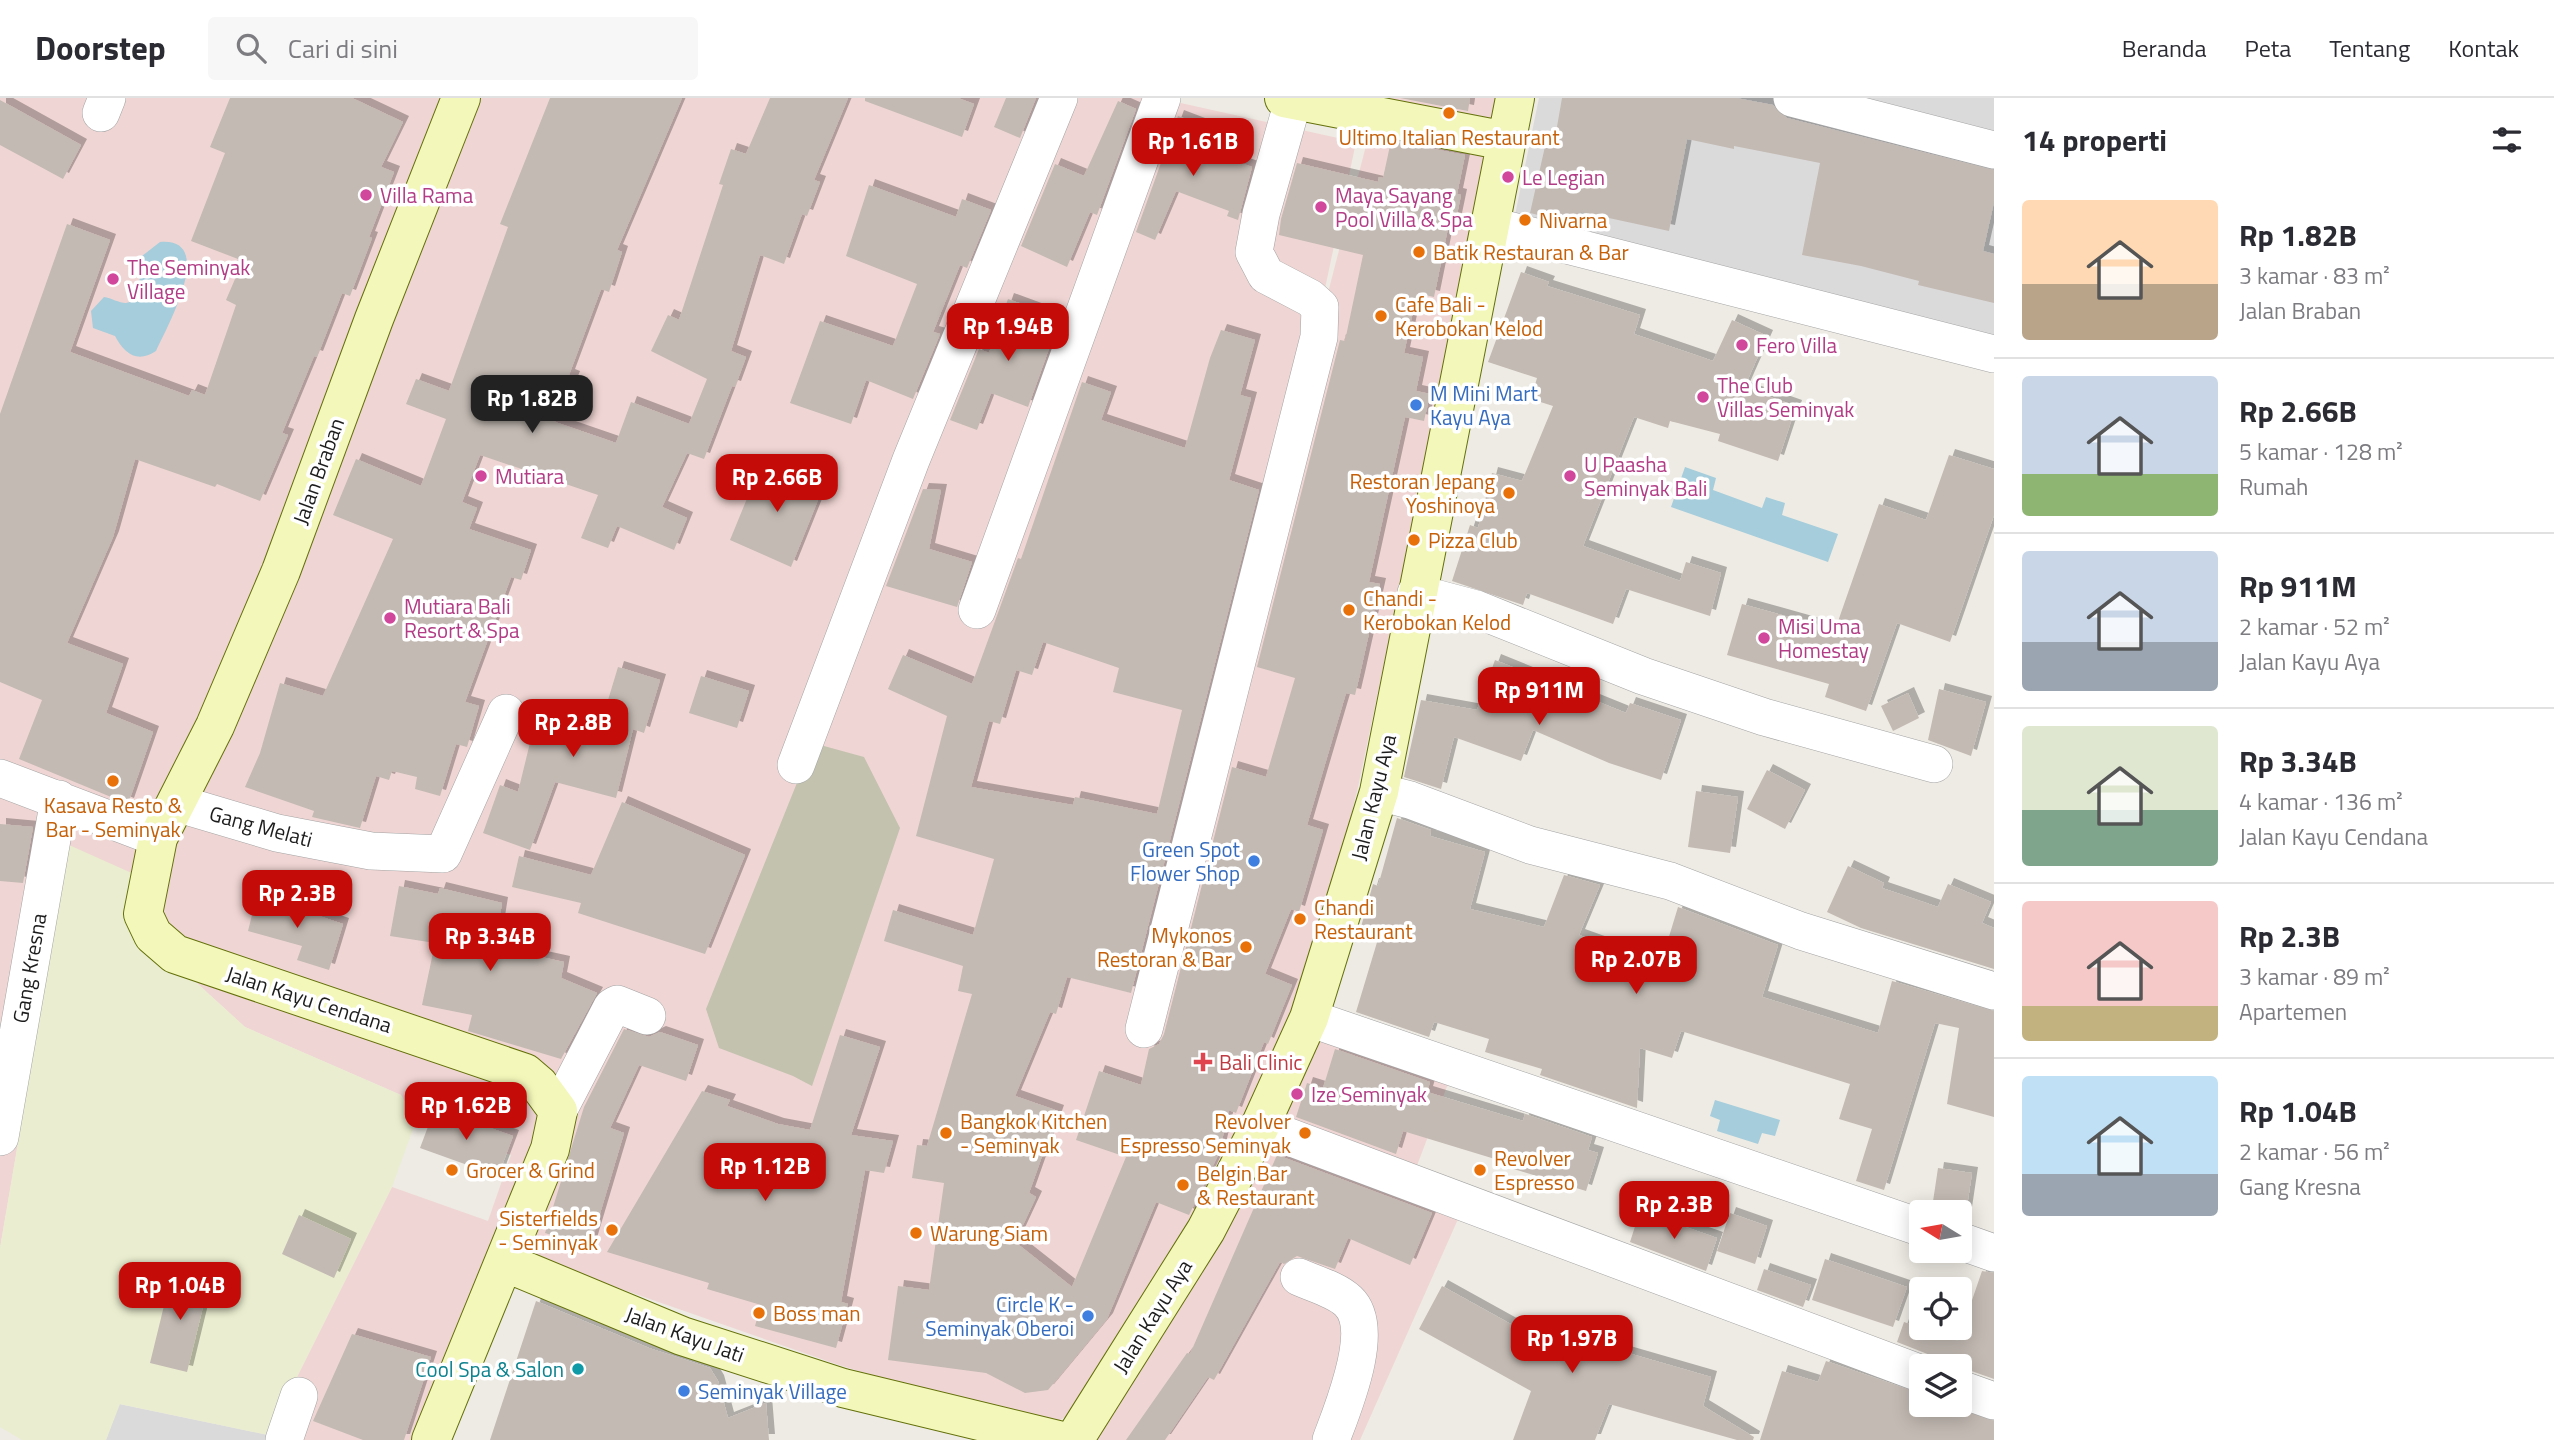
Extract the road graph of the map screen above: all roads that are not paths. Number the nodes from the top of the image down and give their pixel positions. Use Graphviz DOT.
graph roads {
  1 [pos="461,98"];
  2 [pos="1059,98"];
  3 [pos="1162,98"];
  4 [pos="1515,98"];
  5 [pos="1792,98"];
  6 [pos="1288,99"];
  7 [pos="1506,141"];
  8 [pos="1994,150"];
  9 [pos="1492,226"];
  10 [pos="1994,354"];
  11 [pos="1416,593"];
  12 [pos="977,610"];
  13 [pos="506,713"];
  14 [pos="1934,764"];
  15 [pos="796,765"];
  16 [pos="0,778"];
  17 [pos="1379,792"];
  18 [pos="59,799"];
  19 [pos="176,803"];
  20 [pos="158,838"];
  21 [pos="1994,991"];
  22 [pos="647,1016"];
  23 [pos="1309,1018"];
  24 [pos="1144,1029"];
  25 [pos="558,1111"];
  26 [pos="1260,1126"];
  27 [pos="0,1137"];
  28 [pos="1909,1224"];
  29 [pos="1972,1245"];
  30 [pos="1994,1253"];
  31 [pos="503,1262"];
  32 [pos="1299,1277"];
  33 [pos="1909,1369"];
  34 [pos="1972,1394"];
  35 [pos="299,1396"];
  36 [pos="1994,1402"];
  37 [pos="284,1440"];
  38 [pos="431,1440"];
  39 [pos="1058,1440"];
  40 [pos="1074,1440"];
  41 [pos="1331,1440"];
  1 -- 19 [label="street, Jalan Braban"];
  2 -- 15 [label="street"];
  3 -- 12 [label="street"];
  4 -- 7 [label="street, Jalan Kayu Aya"];
  5 -- 8 [label="street"];
  6 -- 7 [label="street"];
  6 -- 24 [label="street"];
  7 -- 9 [label="street, Jalan Kayu Aya"];
  9 -- 10 [label="street"];
  9 -- 11 [label="street, Jalan Kayu Aya"];
  11 -- 14 [label="street"];
  11 -- 17 [label="street, Jalan Kayu Aya"];
  13 -- 19 [label="street, Gang Melati"];
  16 -- 18 [label="street"];
  17 -- 21 [label="street"];
  17 -- 23 [label="street, Jalan Kayu Aya"];
  18 -- 20 [label="street"];
  18 -- 27 [label="street, Gang Kresna"];
  19 -- 20 [label="street, Jalan Braban"];
  20 -- 25 [label="street, Jalan Kayu Cendana"];
  22 -- 25 [label="street"];
  23 -- 26 [label="street, Jalan Kayu Aya"];
  23 -- 28 [label="street"];
  25 -- 31 [label="street"];
  26 -- 33 [label="street"];
  26 -- 40 [label="street, Jalan Kayu Aya"];
  29 -- 30 [label="street"];
  31 -- 38 [label="street"];
  31 -- 39 [label="street, Jalan Kayu Jati"];
  32 -- 41 [label="street"];
  34 -- 36 [label="street"];
  35 -- 37 [label="street"];
}
